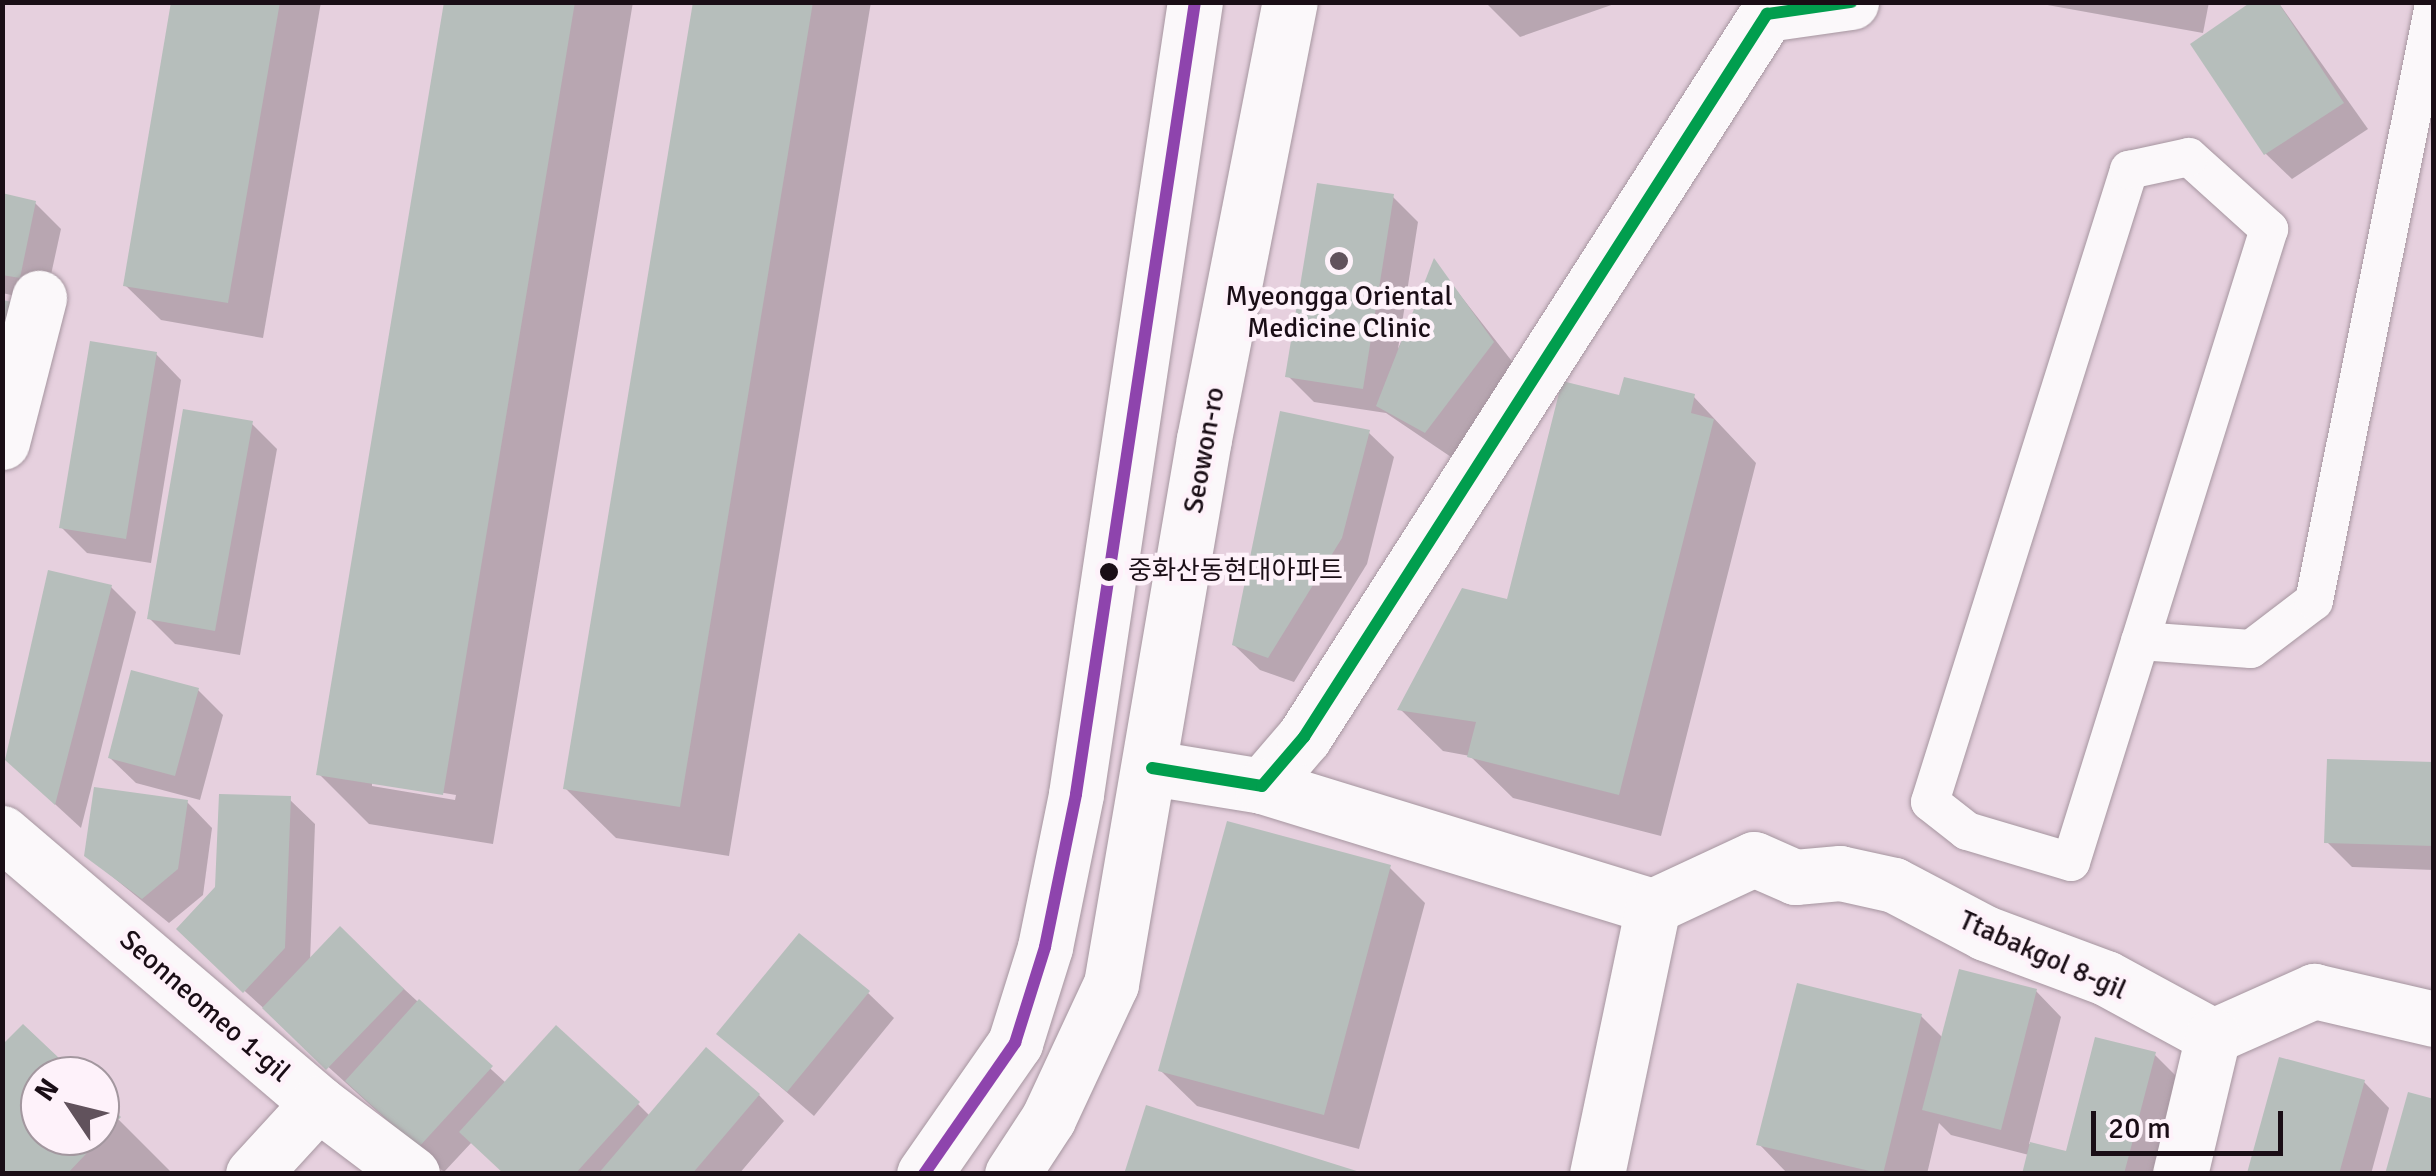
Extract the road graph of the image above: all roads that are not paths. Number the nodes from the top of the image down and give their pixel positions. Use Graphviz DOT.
graph roads {
  1 [pos="1195,2"];
  2 [pos="1290,2"];
  3 [pos="1851,2"];
  4 [pos="2434,6"];
  5 [pos="40,298"];
  6 [pos="2,442"];
  7 [pos="2140,642"];
  8 [pos="1152,768"];
  9 [pos="1262,786"];
  10 [pos="2,833"];
  11 [pos="1652,906"];
  12 [pos="2434,1019"];
  13 [pos="2214,1036"];
  14 [pos="318,1103"];
  15 [pos="253,1174"];
  16 [pos="412,1174"];
  17 [pos="924,1174"];
  18 [pos="1012,1174"];
  19 [pos="1597,1174"];
  20 [pos="2180,1174"];
  1 -- 17 [label="street"];
  2 -- 8 [label="street, Seowon-ro"];
  3 -- 9 [label="street"];
  4 -- 7 [label="lane"];
  5 -- 6 [label="street"];
  7 -- 7 [label="lane"];
  8 -- 9 [label="street"];
  8 -- 18 [label="street, Seowon-ro"];
  9 -- 11 [label="street"];
  10 -- 14 [label="street, Seonneomeo 1-gil"];
  11 -- 13 [label="street, Ttabakgol 8-gil"];
  11 -- 19 [label="street"];
  12 -- 13 [label="street"];
  13 -- 20 [label="street"];
  14 -- 15 [label="street"];
  14 -- 16 [label="street, Seonneomeo 1-gil"];
}
